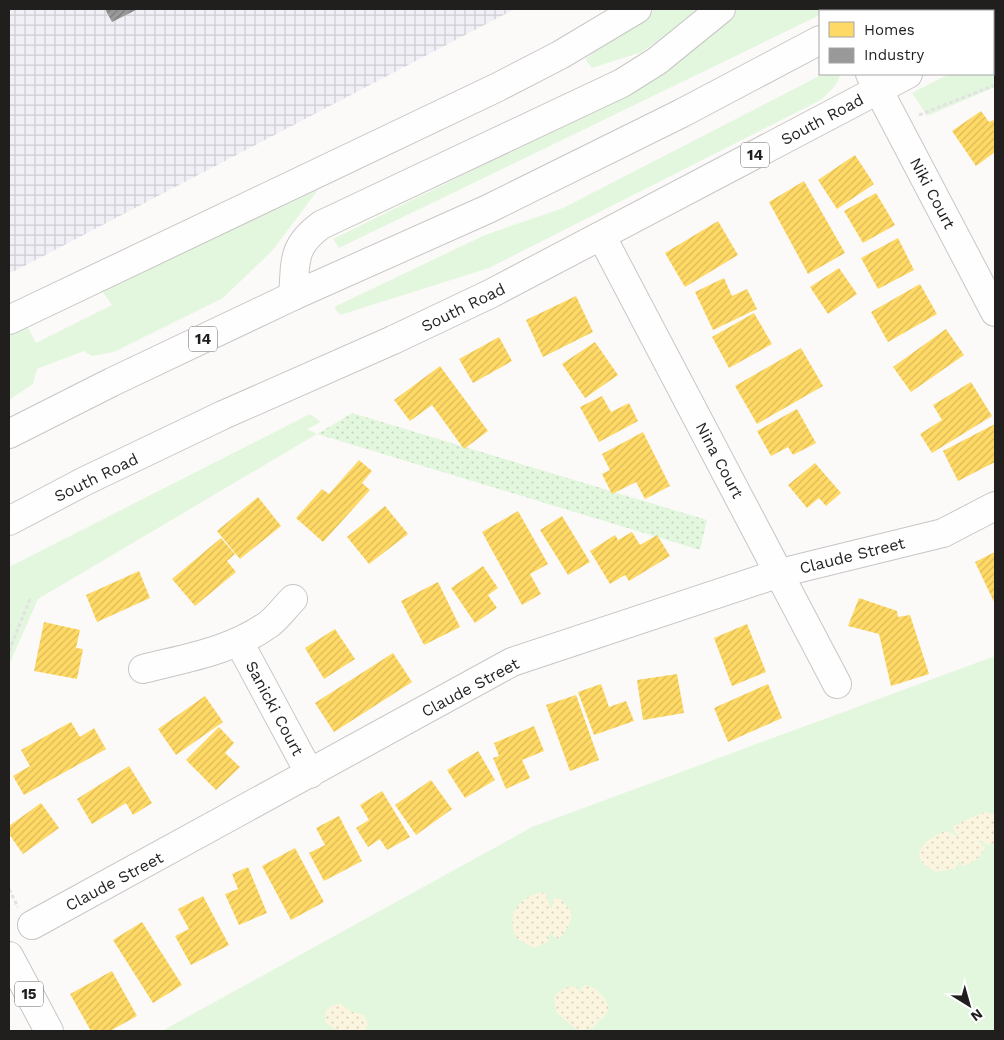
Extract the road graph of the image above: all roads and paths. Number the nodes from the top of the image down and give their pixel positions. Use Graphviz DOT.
graph roads {
  1 [pos="637,9"];
  2 [pos="721,9"];
  3 [pos="819,41"];
  4 [pos="904,75"];
  5 [pos="874,82"];
  6 [pos="995,85"];
  7 [pos="918,116"];
  8 [pos="602,237"];
  9 [pos="293,296"];
  10 [pos="995,312"];
  11 [pos="9,320"];
  12 [pos="9,434"];
  13 [pos="995,506"];
  14 [pos="9,521"];
  15 [pos="780,573"];
  16 [pos="30,598"];
  17 [pos="293,599"];
  18 [pos="239,642"];
  19 [pos="9,652"];
  20 [pos="143,669"];
  21 [pos="837,684"];
  22 [pos="310,774"];
  23 [pos="32,925"];
  24 [pos="9,956"];
  25 [pos="49,1031"];
  1 -- 11 [label="main road"];
  2 -- 9 [label="main road"];
  3 -- 9 [label="main road, 14"];
  4 -- 5 [label="main road, South Road / 14"];
  5 -- 8 [label="main road, South Road / 14"];
  5 -- 10 [label="main road, Niki Court"];
  6 -- 7 [label="path"];
  8 -- 14 [label="main road, South Road / 14"];
  8 -- 15 [label="main road, Nina Court"];
  9 -- 12 [label="main road, 14"];
  13 -- 15 [label="main road, Claude Street"];
  15 -- 21 [label="main road, Nina Court"];
  15 -- 22 [label="main road, Claude Street"];
  16 -- 19 [label="path"];
  17 -- 18 [label="main road, Sanicki Court"];
  18 -- 20 [label="main road, Sanicki Court"];
  18 -- 22 [label="main road, Sanicki Court"];
  22 -- 23 [label="main road, Claude Street"];
  24 -- 25 [label="main road, 15"];
}
